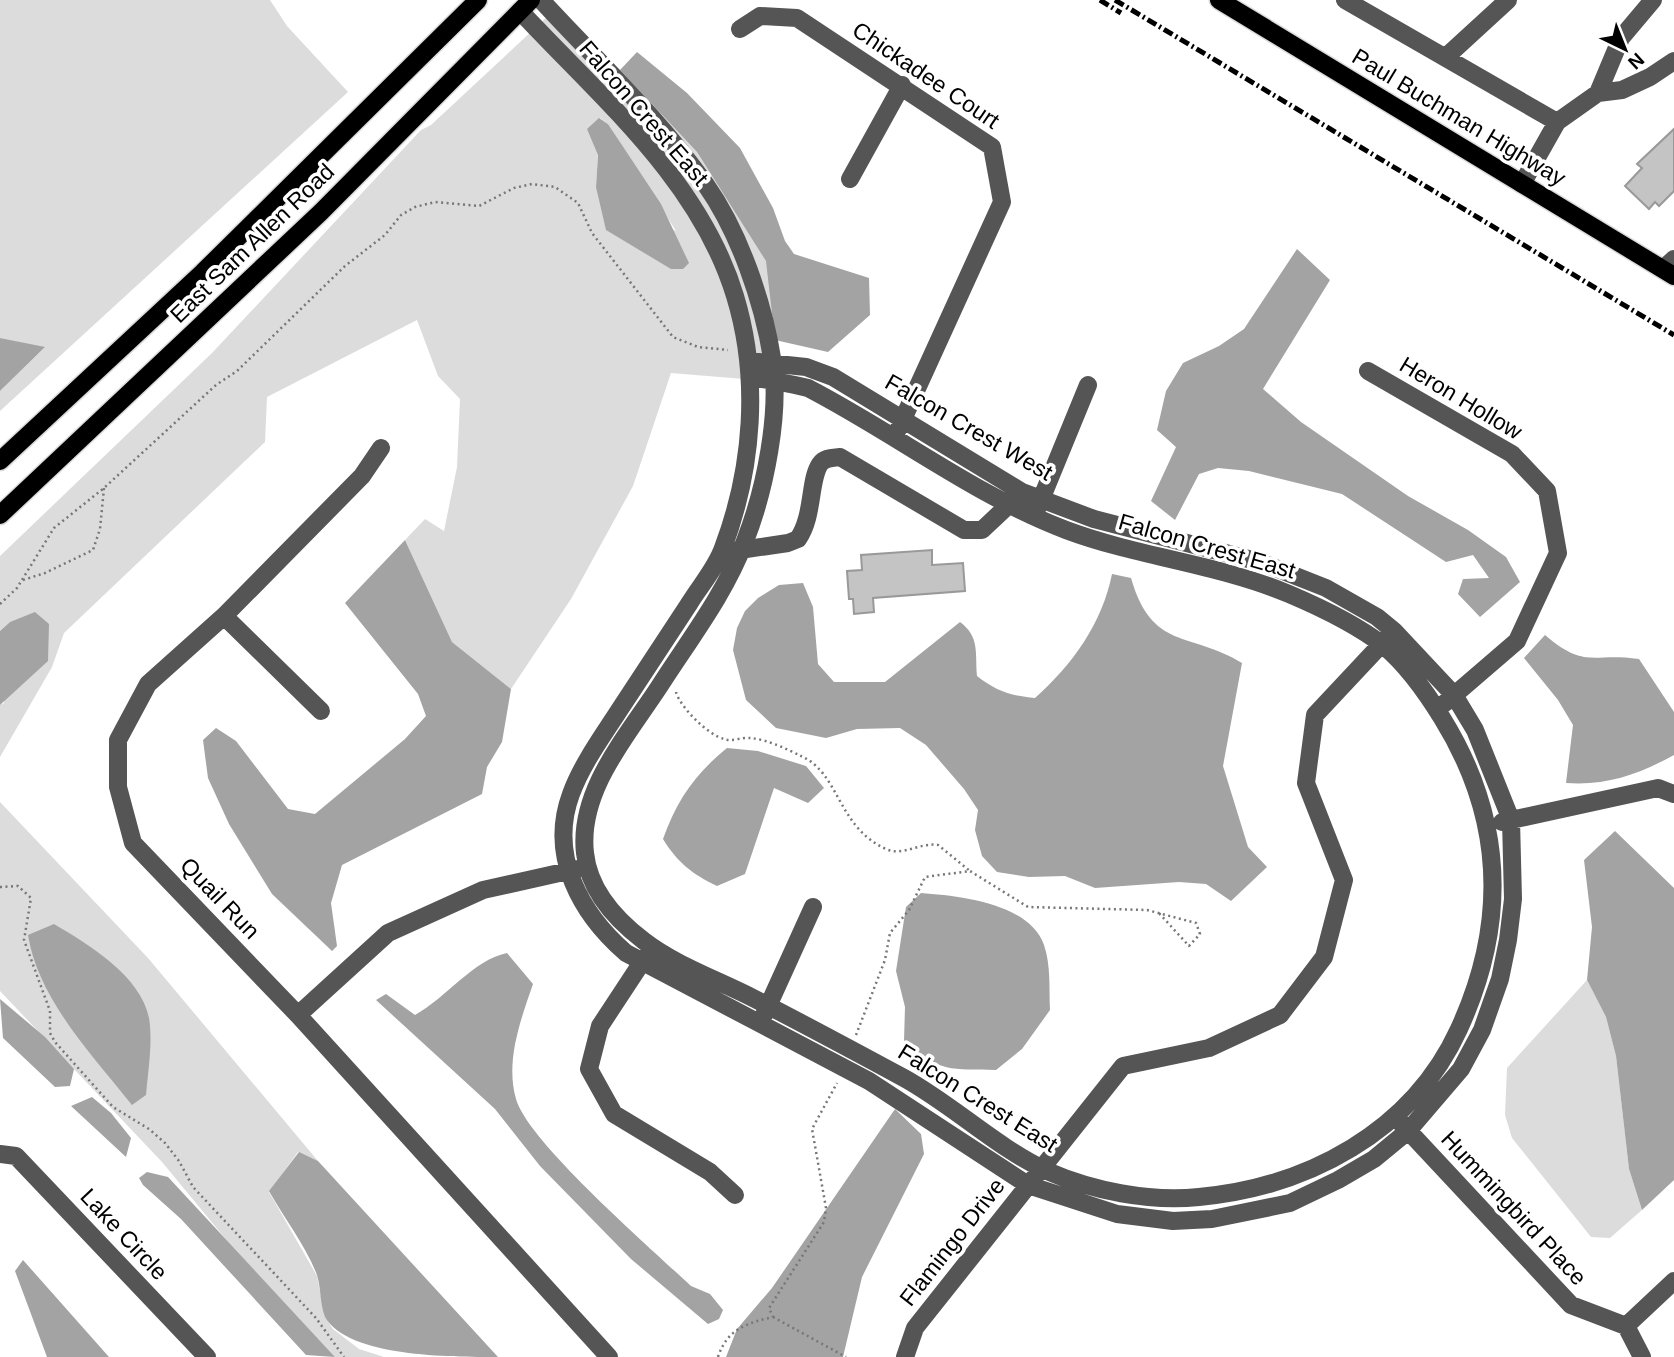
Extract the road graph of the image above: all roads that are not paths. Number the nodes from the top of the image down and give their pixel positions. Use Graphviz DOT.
graph roads {
  1 [pos="478,0"];
  2 [pos="541,0"];
  3 [pos="1219,0"];
  4 [pos="1345,0"];
  5 [pos="1508,0"];
  6 [pos="1653,0"];
  7 [pos="526,5"];
  8 [pos="740,29"];
  9 [pos="1447,56"];
  10 [pos="1674,61"];
  11 [pos="902,85"];
  12 [pos="1598,93"];
  13 [pos="1557,122"];
  14 [pos="687,161"];
  15 [pos="669,173"];
  16 [pos="849,180"];
  17 [pos="1522,184"];
  18 [pos="1670,268"];
  19 [pos="773,361"];
  20 [pos="749,365"];
  21 [pos="1368,371"];
  22 [pos="773,381"];
  23 [pos="1088,385"];
  24 [pos="904,419"];
  25 [pos="894,437"];
  26 [pos="381,448"];
  27 [pos="0,461"];
  28 [pos="1022,492"];
  29 [pos="1043,499"];
  30 [pos="1007,506"];
  31 [pos="0,515"];
  32 [pos="1034,516"];
  33 [pos="742,550"];
  34 [pos="723,551"];
  35 [pos="1237,556"];
  36 [pos="1233,576"];
  37 [pos="224,616"];
  38 [pos="1394,631"];
  39 [pos="1381,644"];
  40 [pos="1454,695"];
  41 [pos="621,708"];
  42 [pos="1437,710"];
  43 [pos="321,711"];
  44 [pos="638,718"];
  45 [pos="1674,794"];
  46 [pos="1511,820"];
  47 [pos="1488,824"];
  48 [pos="587,868"];
  49 [pos="566,871"];
  50 [pos="813,907"];
  51 [pos="647,955"];
  52 [pos="1479,972"];
  53 [pos="1500,979"];
  54 [pos="768,1006"];
  55 [pos="298,1015"];
  56 [pos="759,1024"];
  57 [pos="846,1058"];
  58 [pos="927,1092"];
  59 [pos="916,1111"];
  60 [pos="1394,1115"];
  61 [pos="1408,1131"];
  62 [pos="0,1154"];
  63 [pos="1041,1168"];
  64 [pos="1028,1185"];
  65 [pos="1241,1192"];
  66 [pos="735,1195"];
  67 [pos="1247,1212"];
  68 [pos="1674,1281"];
  69 [pos="1626,1326"];
  70 [pos="207,1357"];
  71 [pos="609,1357"];
  72 [pos="905,1357"];
  73 [pos="1642,1357"];
  1 -- 27 [label="main road"];
  2 -- 14 [label="street, Falcon Crest East"];
  3 -- 17 [label="main road, Paul Buchman Highway"];
  4 -- 9 [label="street"];
  5 -- 9 [label="street"];
  6 -- 12 [label="street"];
  7 -- 15 [label="street, Falcon Crest East"];
  7 -- 31 [label="main road, East Sam Allen Road"];
  8 -- 11 [label="street, Chickadee Court"];
  9 -- 13 [label="street"];
  10 -- 12 [label="street"];
  11 -- 16 [label="street"];
  11 -- 24 [label="street, Chickadee Court"];
  12 -- 13 [label="street"];
  13 -- 17 [label="street"];
  14 -- 15 [label="street"];
  14 -- 19 [label="street, Falcon Crest East"];
  15 -- 20 [label="street, Falcon Crest East"];
  17 -- 18 [label="main road, Paul Buchman Highway"];
  19 -- 20 [label="street, Falcon Crest West"];
  19 -- 22 [label="street, Falcon Crest East"];
  19 -- 24 [label="street, Falcon Crest West"];
  20 -- 22 [label="street, Falcon Crest East"];
  20 -- 34 [label="street, Falcon Crest East"];
  21 -- 40 [label="street, Heron Hollow"];
  22 -- 25 [label="street, Falcon Crest East"];
  22 -- 33 [label="street, Falcon Crest East"];
  23 -- 29 [label="street"];
  24 -- 25 [label="street, Chickadee Court"];
  24 -- 28 [label="street, Falcon Crest West"];
  25 -- 30 [label="street, Falcon Crest East"];
  26 -- 37 [label="street, Quail Run"];
  28 -- 29 [label="street, Falcon Crest West"];
  28 -- 30 [label="street"];
  29 -- 32 [label="street"];
  29 -- 35 [label="street, Falcon Crest West"];
  30 -- 32 [label="street, Falcon Crest East"];
  30 -- 33 [label="street"];
  32 -- 36 [label="street, Falcon Crest East"];
  33 -- 34 [label="street"];
  33 -- 44 [label="street, Falcon Crest East"];
  34 -- 41 [label="street, Falcon Crest East"];
  35 -- 36 [label="street"];
  35 -- 38 [label="street, Falcon Crest West"];
  36 -- 39 [label="street, Falcon Crest East"];
  37 -- 43 [label="street"];
  37 -- 55 [label="street, Quail Run"];
  38 -- 39 [label="street, Flamingo Drive"];
  38 -- 40 [label="street, Falcon Crest West"];
  39 -- 42 [label="street, Falcon Crest East"];
  39 -- 63 [label="street, Flamingo Drive"];
  40 -- 42 [label="street, Heron Hollow"];
  40 -- 46 [label="street, Falcon Crest West"];
  41 -- 44 [label="street"];
  41 -- 49 [label="street, Falcon Crest East"];
  42 -- 47 [label="street, Falcon Crest East"];
  44 -- 48 [label="street, Falcon Crest East"];
  45 -- 46 [label="street"];
  46 -- 47 [label="street"];
  46 -- 53 [label="street, Falcon Crest East"];
  47 -- 52 [label="street, Falcon Crest East"];
  48 -- 49 [label="street"];
  48 -- 51 [label="street, Falcon Crest East"];
  49 -- 51 [label="street, Falcon Crest East"];
  49 -- 55 [label="street"];
  50 -- 54 [label="street"];
  51 -- 54 [label="street, Falcon Crest East"];
  51 -- 56 [label="street, Falcon Crest East"];
  51 -- 66 [label="street"];
  52 -- 53 [label="street"];
  52 -- 60 [label="street, Falcon Crest East"];
  53 -- 61 [label="street, Falcon Crest East"];
  54 -- 56 [label="street"];
  54 -- 57 [label="street, Falcon Crest East"];
  55 -- 71 [label="street, Quail Run"];
  56 -- 57 [label="street, Falcon Crest East"];
  57 -- 58 [label="street, Falcon Crest East"];
  57 -- 59 [label="street, Falcon Crest East"];
  58 -- 59 [label="street"];
  58 -- 63 [label="street, Falcon Crest East"];
  59 -- 64 [label="street, Falcon Crest East"];
  60 -- 61 [label="street, Hummingbird Place"];
  60 -- 65 [label="street, Falcon Crest East"];
  61 -- 67 [label="street, Falcon Crest East"];
  61 -- 69 [label="street, Hummingbird Place"];
  62 -- 70 [label="street, Lake Circle"];
  63 -- 64 [label="street, Flamingo Drive"];
  63 -- 65 [label="street, Falcon Crest East"];
  64 -- 67 [label="street, Falcon Crest East"];
  64 -- 72 [label="street, Flamingo Drive"];
  65 -- 67 [label="street"];
  68 -- 69 [label="street"];
  69 -- 73 [label="street"];
}
